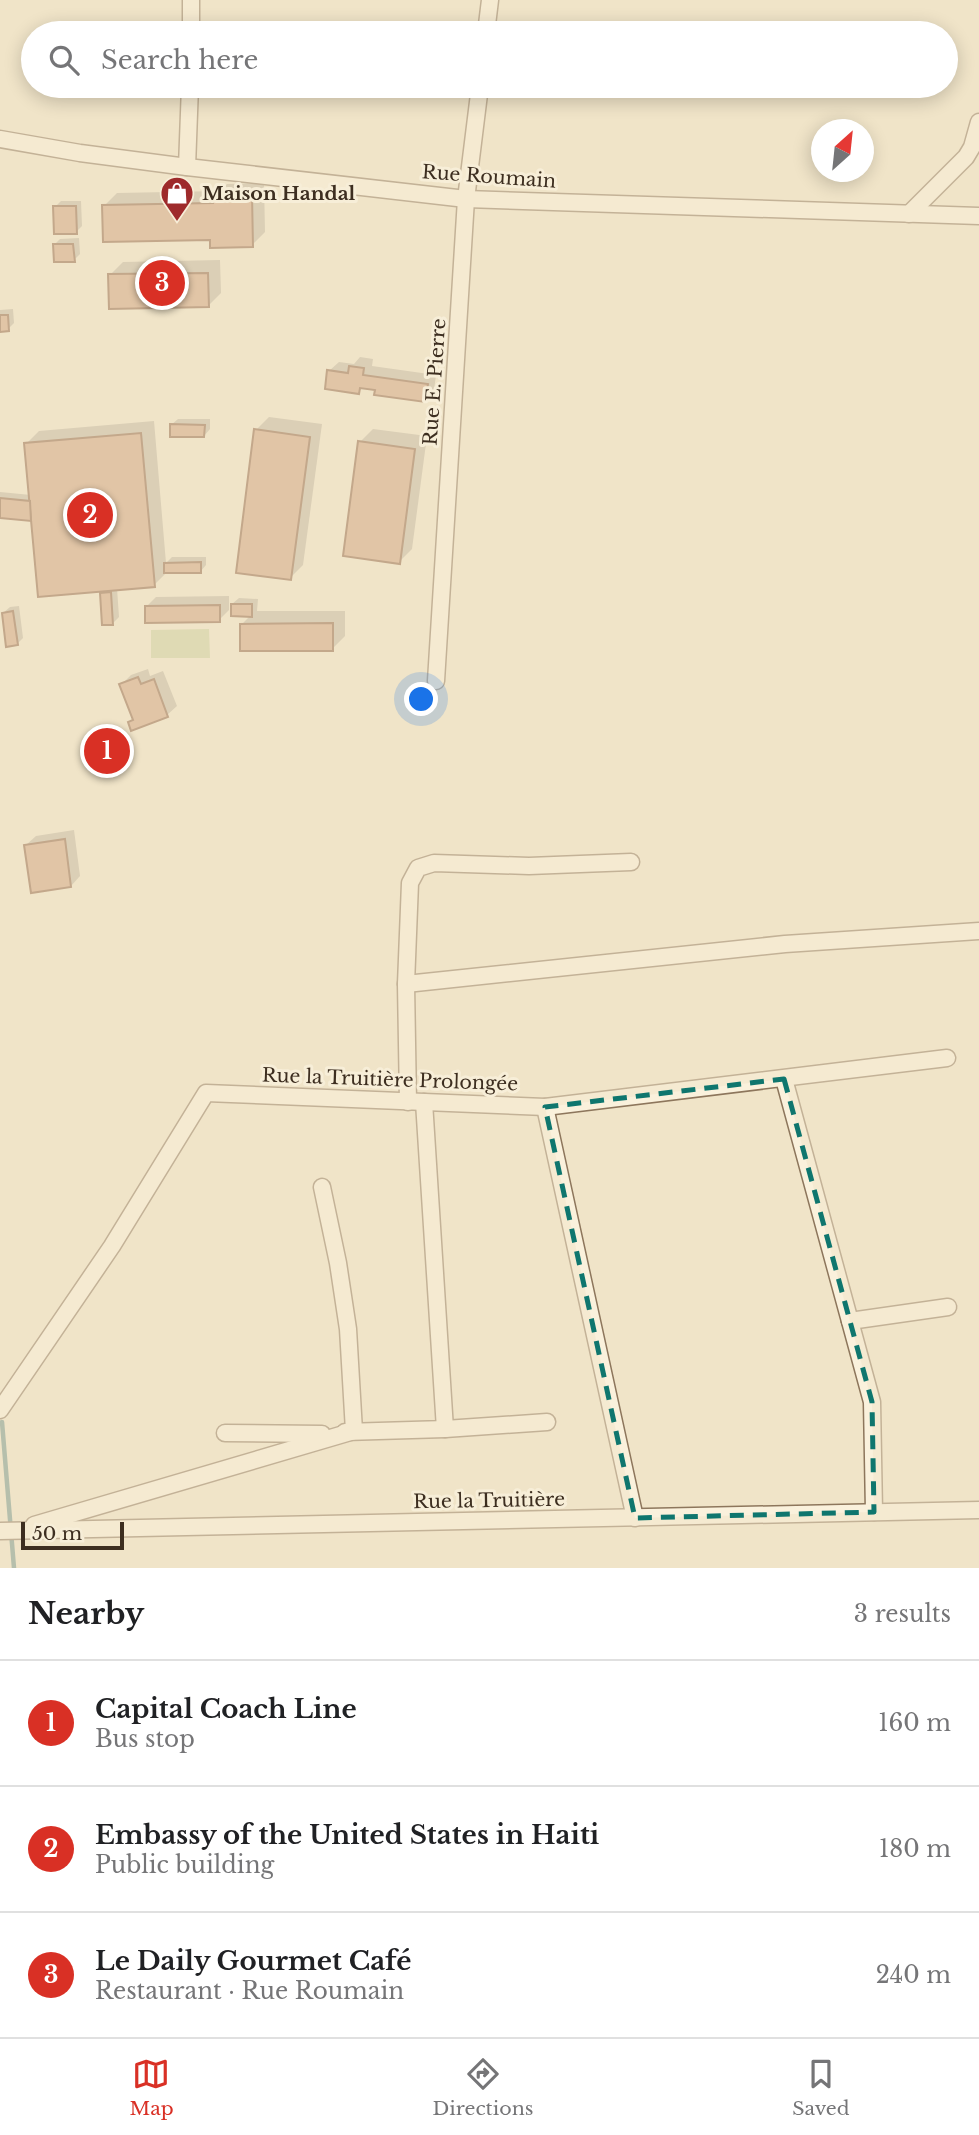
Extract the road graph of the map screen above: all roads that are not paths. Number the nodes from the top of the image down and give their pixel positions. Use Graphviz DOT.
graph roads {
  1 [pos="191,0"];
  2 [pos="489,0"];
  3 [pos="191,21"];
  4 [pos="487,21"];
  5 [pos="190,98"];
  6 [pos="479,98"];
  7 [pos="979,122"];
  8 [pos="0,139"];
  9 [pos="187,167"];
  10 [pos="466,199"];
  11 [pos="909,214"];
  12 [pos="979,216"];
  13 [pos="436,681"];
  14 [pos="631,862"];
  15 [pos="979,930"];
  16 [pos="406,984"];
  17 [pos="947,1058"];
  18 [pos="784,1079"];
  19 [pos="416,1102"];
  20 [pos="545,1107"];
  21 [pos="322,1187"];
  22 [pos="948,1307"];
  23 [pos="850,1321"];
  24 [pos="0,1410"];
  25 [pos="547,1422"];
  26 [pos="445,1429"];
  27 [pos="354,1431"];
  28 [pos="225,1433"];
  29 [pos="979,1510"];
  30 [pos="874,1512"];
  31 [pos="635,1518"];
  32 [pos="6,1531"];
  1 -- 3 [label="street"];
  2 -- 4 [label="street"];
  5 -- 9 [label="street"];
  6 -- 10 [label="street, Rue E. Pierre"];
  7 -- 11 [label="street"];
  8 -- 9 [label="street, Rue Roumain"];
  9 -- 10 [label="street, Rue Roumain"];
  10 -- 11 [label="street, Rue Roumain"];
  10 -- 13 [label="street, Rue E. Pierre"];
  11 -- 12 [label="street, Rue Roumain"];
  14 -- 16 [label="street"];
  15 -- 16 [label="street"];
  16 -- 19 [label="street"];
  17 -- 18 [label="street, Rue la Truitière Prolongée"];
  18 -- 20 [label="street, Rue la Truitière Prolongée"];
  18 -- 23 [label="street"];
  19 -- 20 [label="street, Rue la Truitière Prolongée"];
  19 -- 24 [label="street, Rue la Truitière Prolongée"];
  19 -- 26 [label="street"];
  20 -- 31 [label="street"];
  21 -- 27 [label="street"];
  22 -- 23 [label="street"];
  23 -- 30 [label="street"];
  25 -- 26 [label="street"];
  26 -- 27 [label="street"];
  27 -- 28 [label="street"];
  27 -- 32 [label="street"];
  29 -- 30 [label="street, Rue la Truitière"];
  30 -- 31 [label="street, Rue la Truitière"];
  31 -- 32 [label="street, Rue la Truitière"];
}
